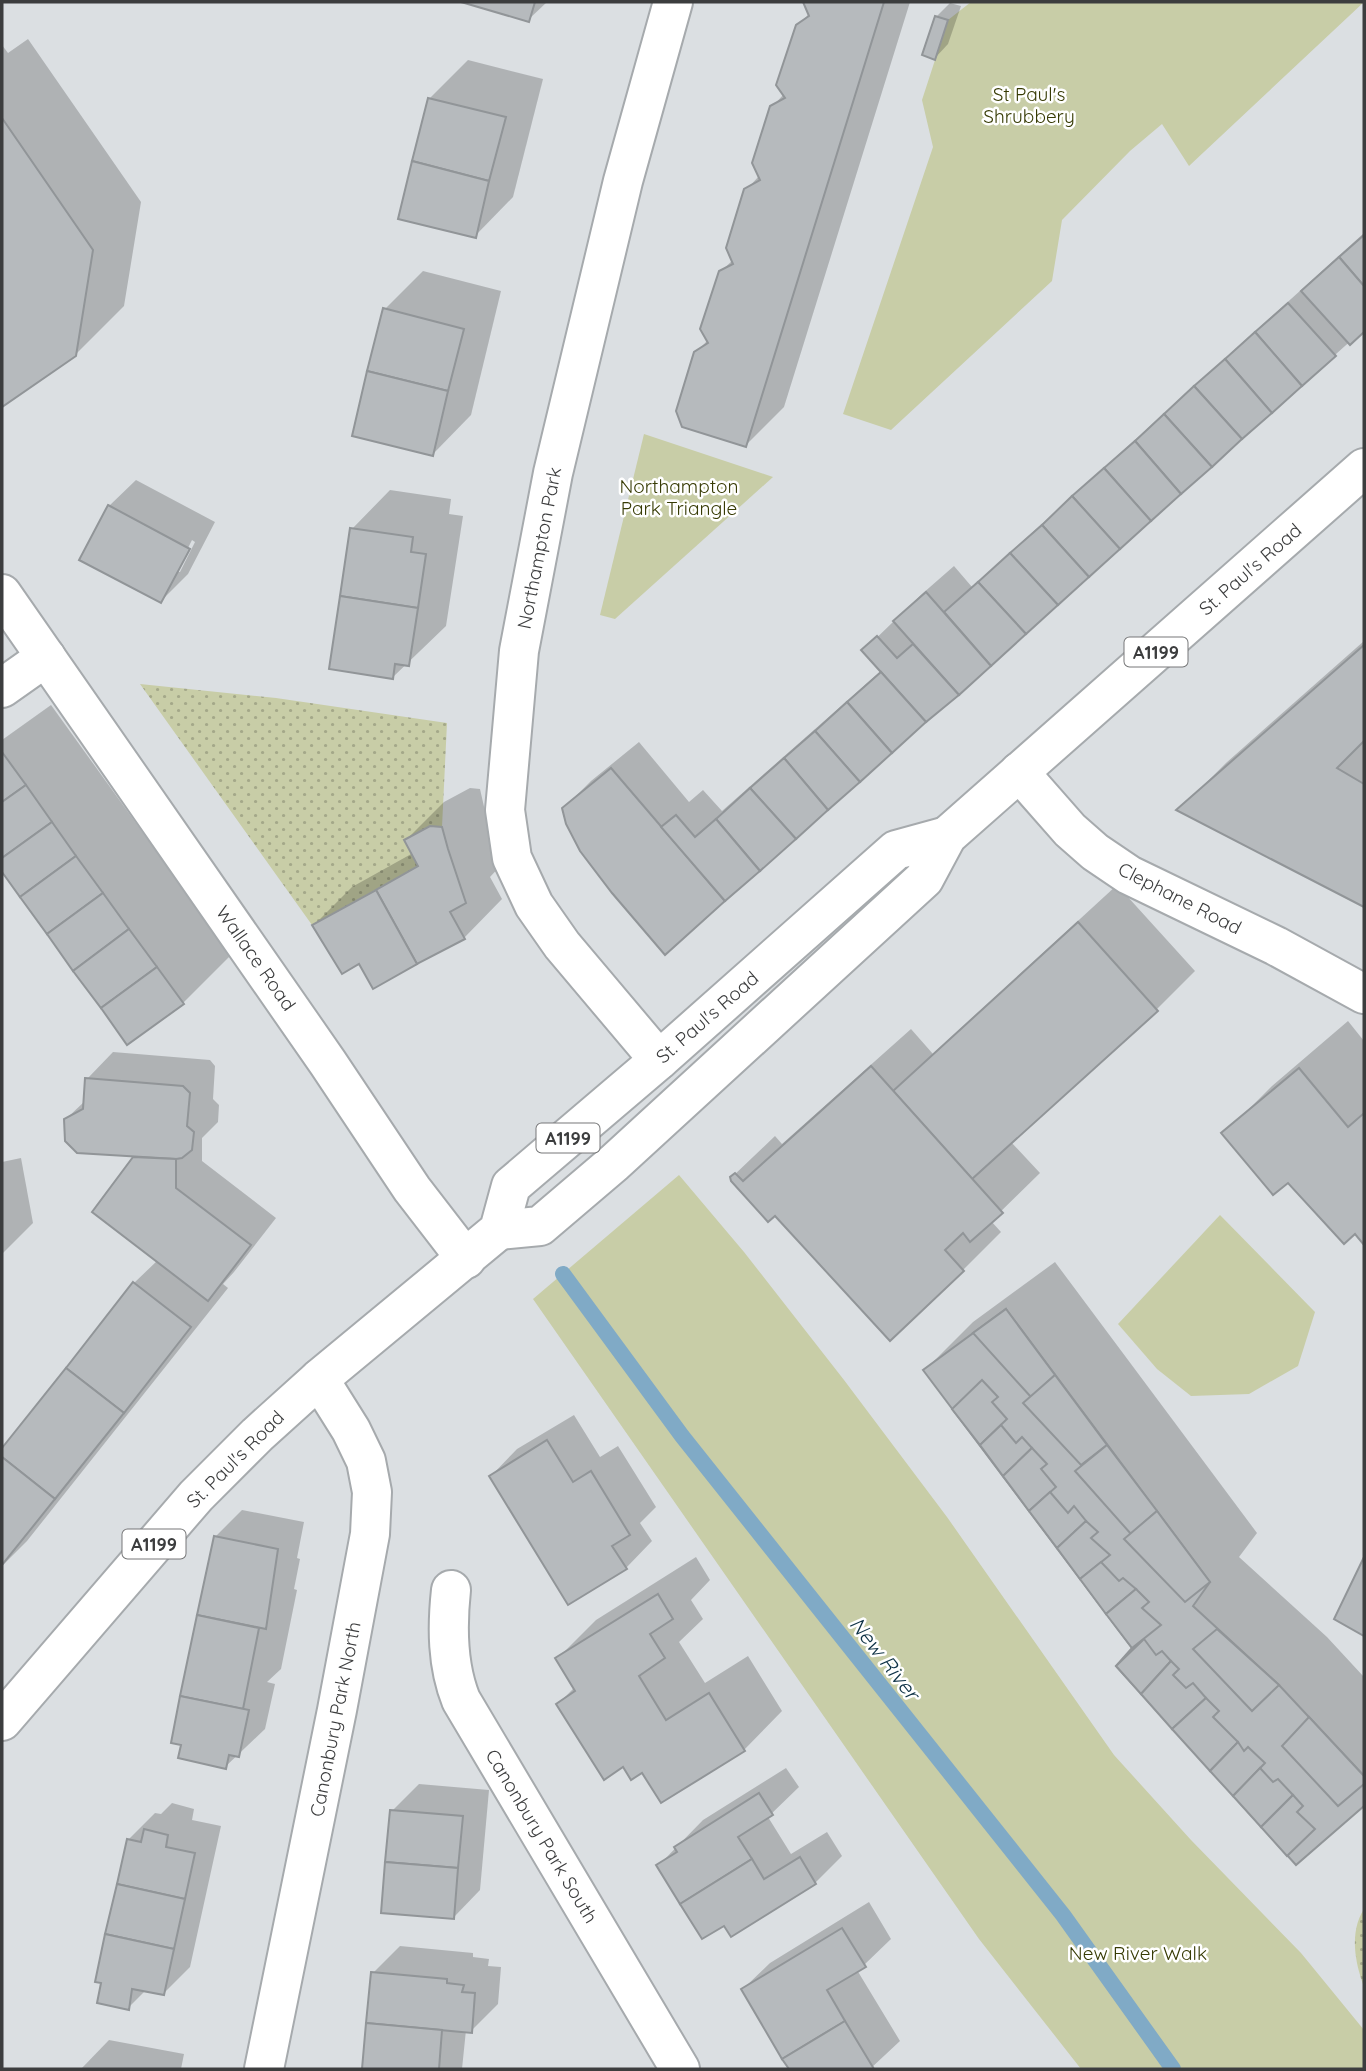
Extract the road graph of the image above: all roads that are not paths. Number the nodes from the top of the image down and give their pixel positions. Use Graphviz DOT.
graph roads {
  1 [pos="673,2"];
  2 [pos="1364,468"];
  3 [pos="2,594"];
  4 [pos="46,657"];
  5 [pos="2,688"];
  6 [pos="1019,772"];
  7 [pos="947,836"];
  8 [pos="1364,994"];
  9 [pos="659,1059"];
  10 [pos="499,1230"];
  11 [pos="466,1259"];
  12 [pos="319,1379"];
  13 [pos="451,1590"];
  14 [pos="2,1721"];
  15 [pos="264,2069"];
  16 [pos="680,2069"];
  1 -- 9 [label="street, Northampton Park"];
  2 -- 6 [label="street, St. Paul's Road / A1199"];
  3 -- 4 [label="street, Wallace Road"];
  4 -- 5 [label="street"];
  4 -- 11 [label="street, Wallace Road"];
  6 -- 7 [label="street, St. Paul's Road / A1199"];
  6 -- 8 [label="street, Clephane Road"];
  7 -- 9 [label="street, St. Paul's Road / A1199"];
  7 -- 10 [label="street, St. Paul's Road / A1199"];
  9 -- 10 [label="street, St. Paul's Road / A1199"];
  10 -- 11 [label="street, St. Paul's Road / A1199"];
  11 -- 12 [label="street, St. Paul's Road / A1199"];
  12 -- 14 [label="street, St. Paul's Road / A1199"];
  12 -- 15 [label="street, Canonbury Park North"];
  13 -- 16 [label="street, Canonbury Park South"];
}
